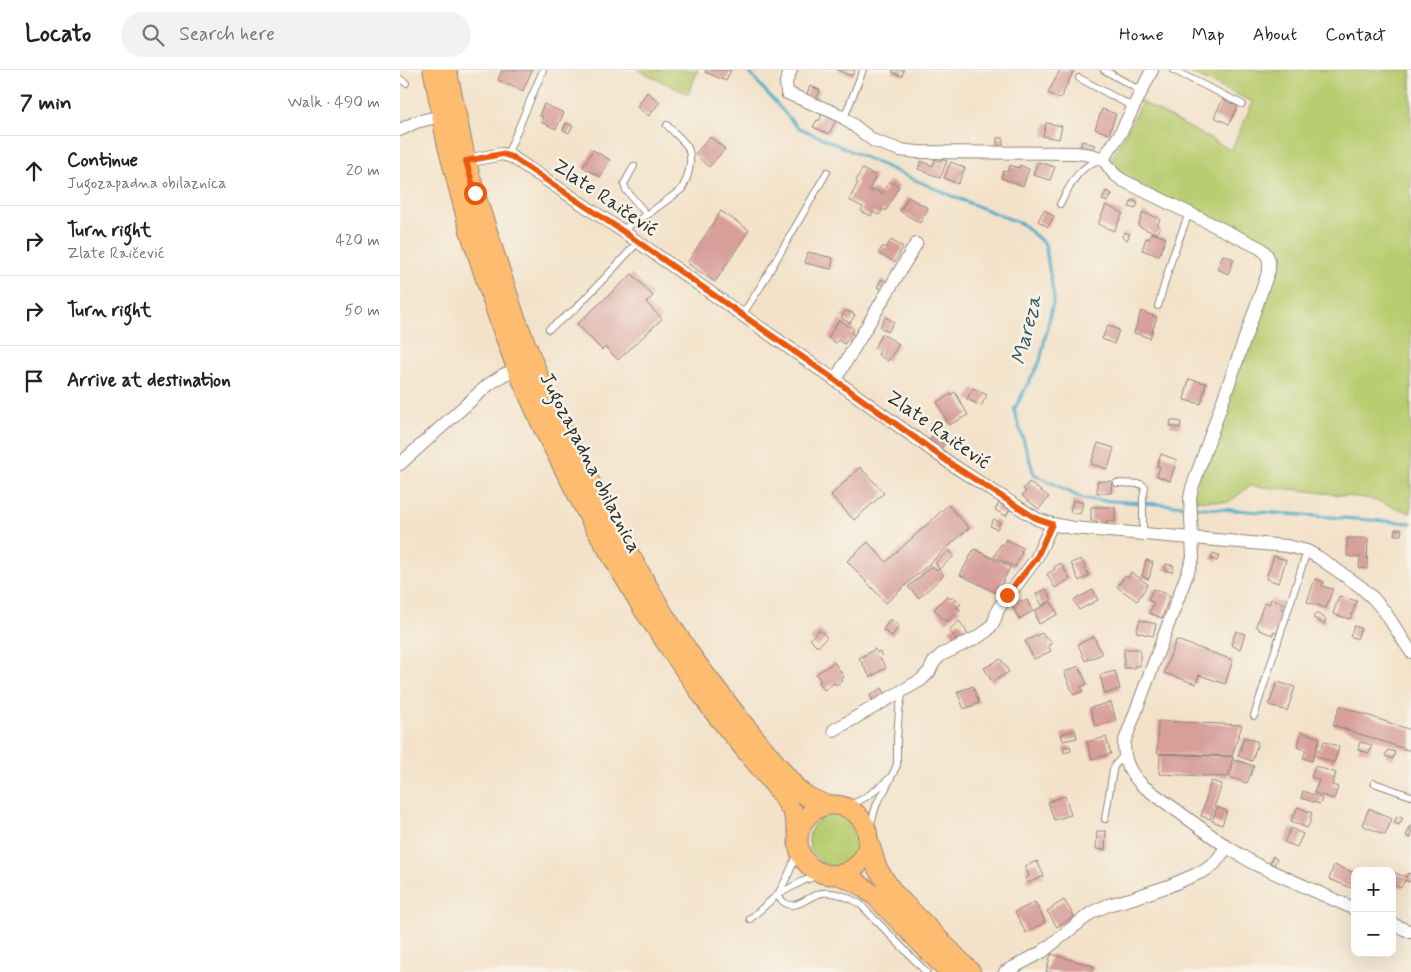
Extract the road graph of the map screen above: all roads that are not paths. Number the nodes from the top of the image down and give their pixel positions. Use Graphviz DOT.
graph roads {
  1 [pos="433,70"];
  2 [pos="447,70"];
  3 [pos="543,70"];
  4 [pos="790,70"];
  5 [pos="863,70"];
  6 [pos="1104,70"];
  7 [pos="1152,70"];
  8 [pos="1173,70"];
  9 [pos="1079,78"];
  10 [pos="1141,91"];
  11 [pos="1242,104"];
  12 [pos="1133,107"];
  13 [pos="441,116"];
  14 [pos="844,118"];
  15 [pos="667,126"];
  16 [pos="400,130"];
  17 [pos="507,155"];
  18 [pos="1103,159"];
  19 [pos="466,161"];
  20 [pos="634,166"];
  21 [pos="827,172"];
  22 [pos="1060,204"];
  23 [pos="1188,213"];
  24 [pos="647,215"];
  25 [pos="621,230"];
  26 [pos="637,243"];
  27 [pos="916,244"];
  28 [pos="1158,306"];
  29 [pos="742,315"];
  30 [pos="549,329"];
  31 [pos="517,369"];
  32 [pos="835,380"];
  33 [pos="400,464"];
  34 [pos="1117,483"];
  35 [pos="1052,524"];
  36 [pos="1143,534"];
  37 [pos="1192,538"];
  38 [pos="1307,551"];
  39 [pos="1411,652"];
  40 [pos="903,690"];
  41 [pos="1254,716"];
  42 [pos="834,730"];
  43 [pos="1124,755"];
  44 [pos="892,776"];
  45 [pos="1374,783"];
  46 [pos="1411,796"];
  47 [pos="835,806"];
  48 [pos="1105,819"];
  49 [pos="869,837"];
  50 [pos="798,838"];
  51 [pos="1227,847"];
  52 [pos="831,875"];
  53 [pos="777,895"];
  54 [pos="1351,907"];
  55 [pos="750,920"];
  56 [pos="1396,926"];
  57 [pos="1411,932"];
  58 [pos="926,972"];
  59 [pos="949,972"];
  60 [pos="971,972"];
  61 [pos="1005,972"];
  1 -- 13 [label="main road, Jugozapadna obilaznica"];
  2 -- 19 [label="main road, Jugozapadna obilaznica"];
  3 -- 17 [label="lane"];
  4 -- 14 [label="street"];
  5 -- 14 [label="lane"];
  6 -- 10 [label="lane"];
  7 -- 10 [label="street"];
  8 -- 11 [label="lane"];
  9 -- 12 [label="lane"];
  10 -- 12 [label="street"];
  12 -- 18 [label="street"];
  13 -- 16 [label="street"];
  13 -- 31 [label="main road, Jugozapadna obilaznica"];
  14 -- 18 [label="street"];
  15 -- 24 [label="lane"];
  17 -- 19 [label="street"];
  17 -- 25 [label="street, Zlate Raičević"];
  18 -- 22 [label="lane"];
  18 -- 23 [label="street"];
  19 -- 47 [label="main road, Jugozapadna obilaznica"];
  20 -- 24 [label="lane"];
  21 -- 29 [label="lane"];
  23 -- 28 [label="lane"];
  23 -- 37 [label="street"];
  24 -- 25 [label="lane"];
  25 -- 26 [label="street, Zlate Raičević"];
  26 -- 29 [label="street, Zlate Raičević"];
  26 -- 30 [label="lane"];
  27 -- 32 [label="street"];
  29 -- 32 [label="street, Zlate Raičević"];
  31 -- 33 [label="street"];
  31 -- 50 [label="main road, Jugozapadna obilaznica"];
  32 -- 35 [label="street, Zlate Raičević"];
  34 -- 36 [label="lane"];
  35 -- 36 [label="street, Zlate Raičević"];
  35 -- 40 [label="street"];
  36 -- 37 [label="street, Zlate Raičević"];
  37 -- 38 [label="street, Zlate Raičević"];
  37 -- 43 [label="street"];
  38 -- 39 [label="street, Zlate Raičević"];
  38 -- 41 [label="lane"];
  40 -- 42 [label="street"];
  40 -- 44 [label="lane"];
  43 -- 48 [label="lane"];
  43 -- 51 [label="street"];
  44 -- 47 [label="lane"];
  44 -- 49 [label="lane"];
  45 -- 46 [label="lane"];
  47 -- 49 [label="main road"];
  47 -- 50 [label="main road"];
  49 -- 52 [label="main road"];
  49 -- 60 [label="main road"];
  50 -- 52 [label="main road"];
  50 -- 53 [label="lane"];
  51 -- 54 [label="street"];
  51 -- 61 [label="street"];
  52 -- 53 [label="lane"];
  52 -- 59 [label="main road"];
  53 -- 55 [label="lane"];
  53 -- 58 [label="lane"];
  56 -- 57 [label="street"];
}
